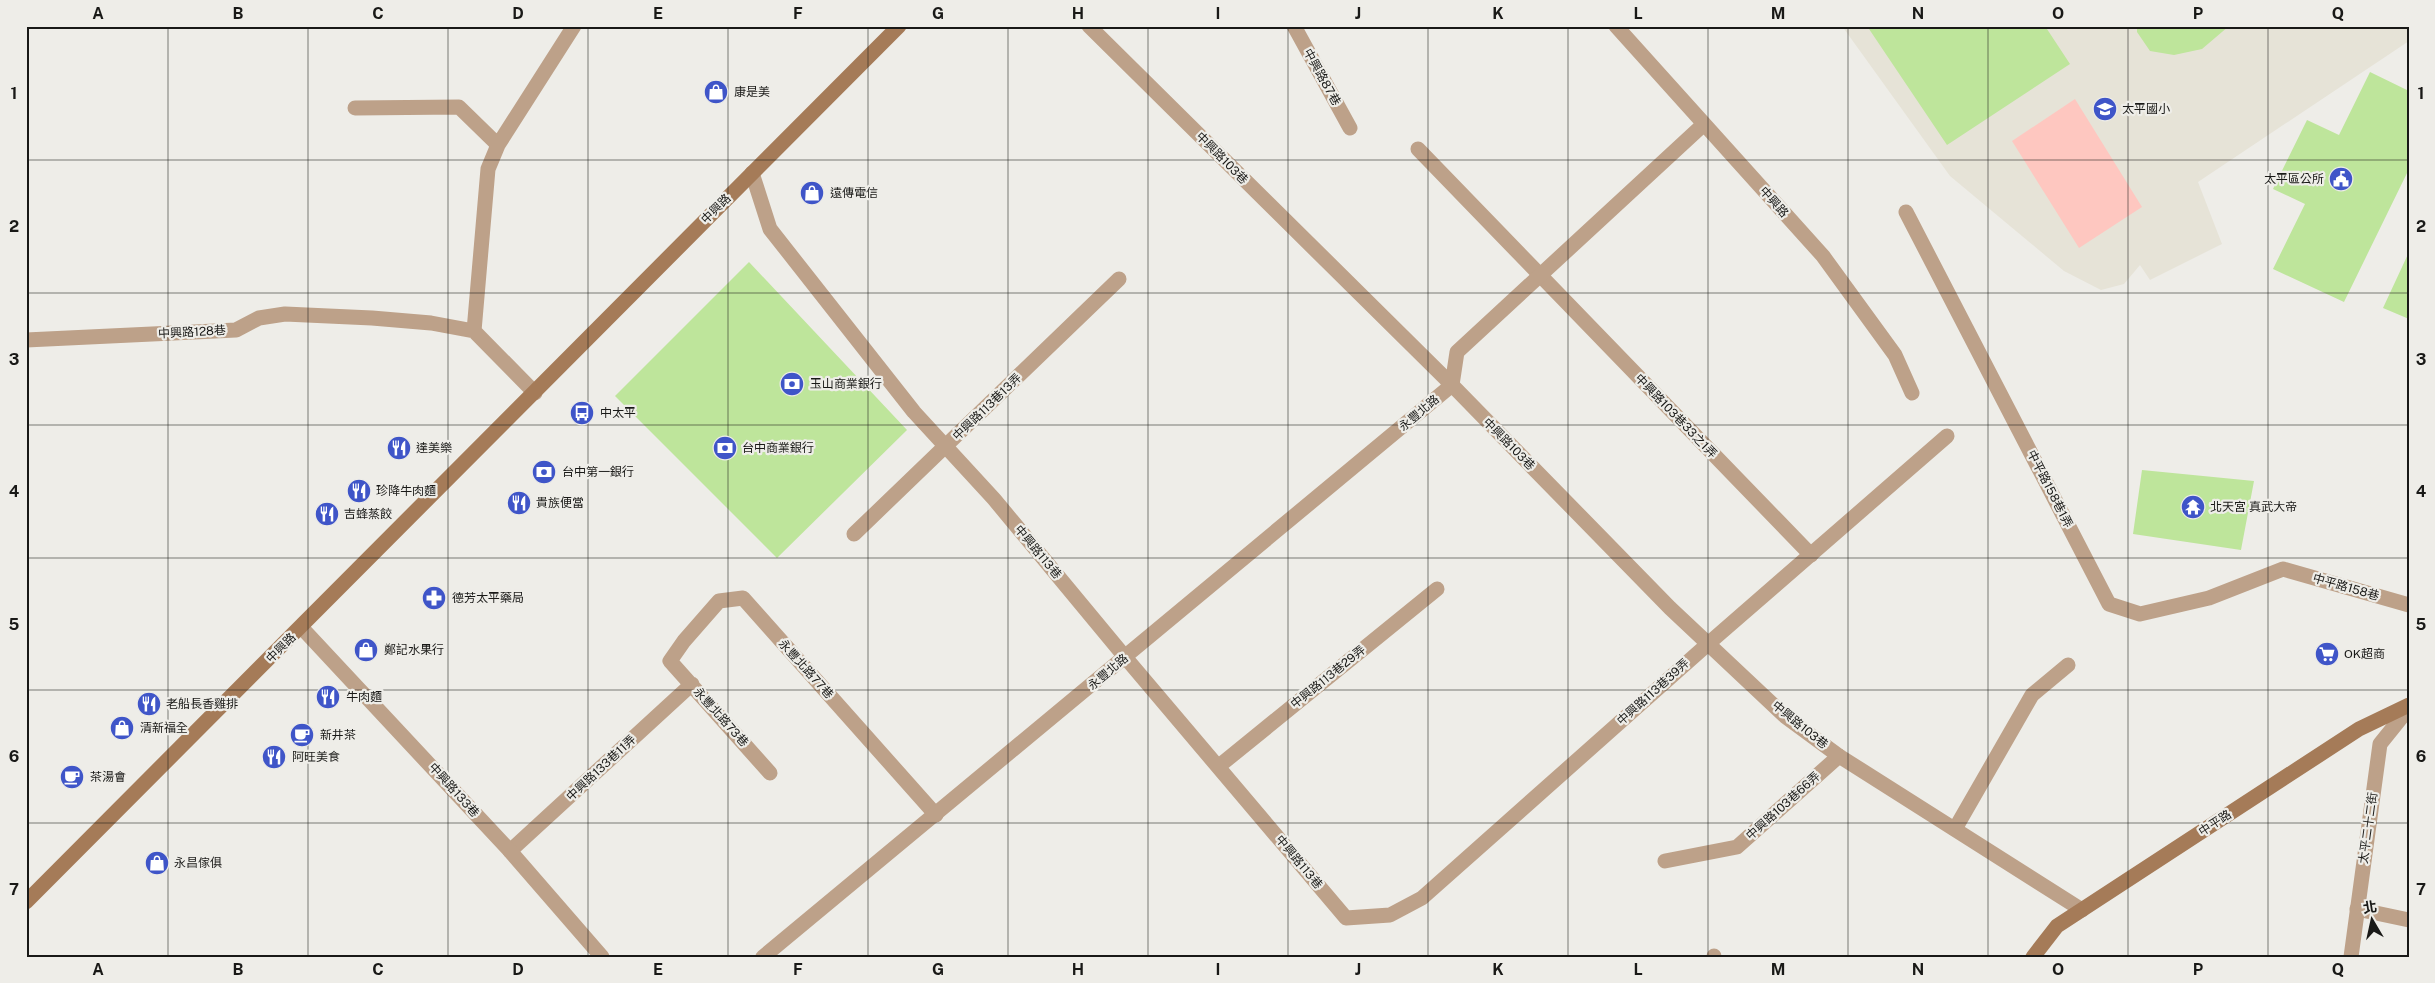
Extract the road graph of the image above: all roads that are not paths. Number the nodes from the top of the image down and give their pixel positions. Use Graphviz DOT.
graph roads {
  1 [pos="574,26"];
  2 [pos="899,26"];
  3 [pos="1089,26"];
  4 [pos="1294,26"];
  5 [pos="1616,26"];
  6 [pos="355,108"];
  7 [pos="1704,124"];
  8 [pos="1350,128"];
  9 [pos="498,145"];
  10 [pos="1418,149"];
  11 [pos="752,173"];
  12 [pos="1906,212"];
  13 [pos="1540,276"];
  14 [pos="1119,279"];
  15 [pos="474,331"];
  16 [pos="26,340"];
  17 [pos="1452,386"];
  18 [pos="535,392"];
  19 [pos="1912,393"];
  20 [pos="1947,436"];
  21 [pos="946,446"];
  22 [pos="854,534"];
  23 [pos="1811,555"];
  24 [pos="2283,569"];
  25 [pos="1437,589"];
  26 [pos="2409,605"];
  27 [pos="302,628"];
  28 [pos="1709,643"];
  29 [pos="1125,657"];
  30 [pos="670,661"];
  31 [pos="2068,665"];
  32 [pos="692,684"];
  33 [pos="2409,707"];
  34 [pos="1839,756"];
  35 [pos="1219,766"];
  36 [pos="770,774"];
  37 [pos="936,815"];
  38 [pos="1955,829"];
  39 [pos="510,851"];
  40 [pos="1665,861"];
  41 [pos="26,902"];
  42 [pos="2356,909"];
  43 [pos="2082,910"];
  44 [pos="1346,918"];
  45 [pos="2409,920"];
  46 [pos="602,957"];
  47 [pos="763,957"];
  48 [pos="2033,957"];
  49 [pos="2352,957"];
  1 -- 9 [label="street"];
  2 -- 11 [label="main road, 中興路"];
  3 -- 17 [label="street, 中興路103巷"];
  4 -- 8 [label="street, 中興路87巷"];
  5 -- 7 [label="street, 中興路"];
  6 -- 9 [label="street"];
  7 -- 13 [label="street"];
  7 -- 19 [label="street, 中興路"];
  9 -- 15 [label="street"];
  10 -- 13 [label="street, 中興路103巷33之1弄"];
  11 -- 18 [label="main road, 中興路"];
  11 -- 21 [label="street, 中興路113巷"];
  12 -- 24 [label="street, 中平路158巷1弄"];
  13 -- 17 [label="street"];
  13 -- 23 [label="street, 中興路103巷33之1弄"];
  14 -- 21 [label="street, 中興路113巷13弄"];
  15 -- 16 [label="street, 中興路128巷"];
  15 -- 18 [label="street"];
  17 -- 28 [label="street, 中興路103巷"];
  17 -- 29 [label="street, 永豐北路"];
  18 -- 27 [label="main road, 中興路"];
  20 -- 23 [label="street, 中興路113巷39弄"];
  21 -- 22 [label="street, 中興路113巷13弄"];
  21 -- 29 [label="street, 中興路113巷"];
  23 -- 28 [label="street, 中興路113巷39弄"];
  24 -- 26 [label="street, 中平路158巷"];
  25 -- 35 [label="street, 中興路113巷29弄"];
  27 -- 39 [label="street, 中興路133巷"];
  27 -- 41 [label="main road, 中興路"];
  28 -- 34 [label="street, 中興路103巷"];
  28 -- 44 [label="street, 中興路113巷39弄"];
  29 -- 35 [label="street, 中興路113巷"];
  29 -- 37 [label="street, 永豐北路"];
  30 -- 32 [label="street, 永豐北路73巷"];
  30 -- 37 [label="street, 永豐北路77巷"];
  31 -- 38 [label="street"];
  32 -- 36 [label="street, 永豐北路73巷"];
  32 -- 39 [label="street, 中興路133巷11弄"];
  33 -- 42 [label="street, 太平二十二街"];
  33 -- 43 [label="main road, 中平路"];
  34 -- 38 [label="street, 中興路103巷"];
  34 -- 40 [label="street, 中興路103巷66弄"];
  35 -- 44 [label="street, 中興路113巷"];
  37 -- 47 [label="street, 永豐北路"];
  38 -- 43 [label="street, 中興路103巷"];
  39 -- 46 [label="street, 中興路133巷"];
  42 -- 45 [label="street"];
  42 -- 49 [label="street, 太平二十二街"];
  43 -- 48 [label="main road, 中平路"];
}
